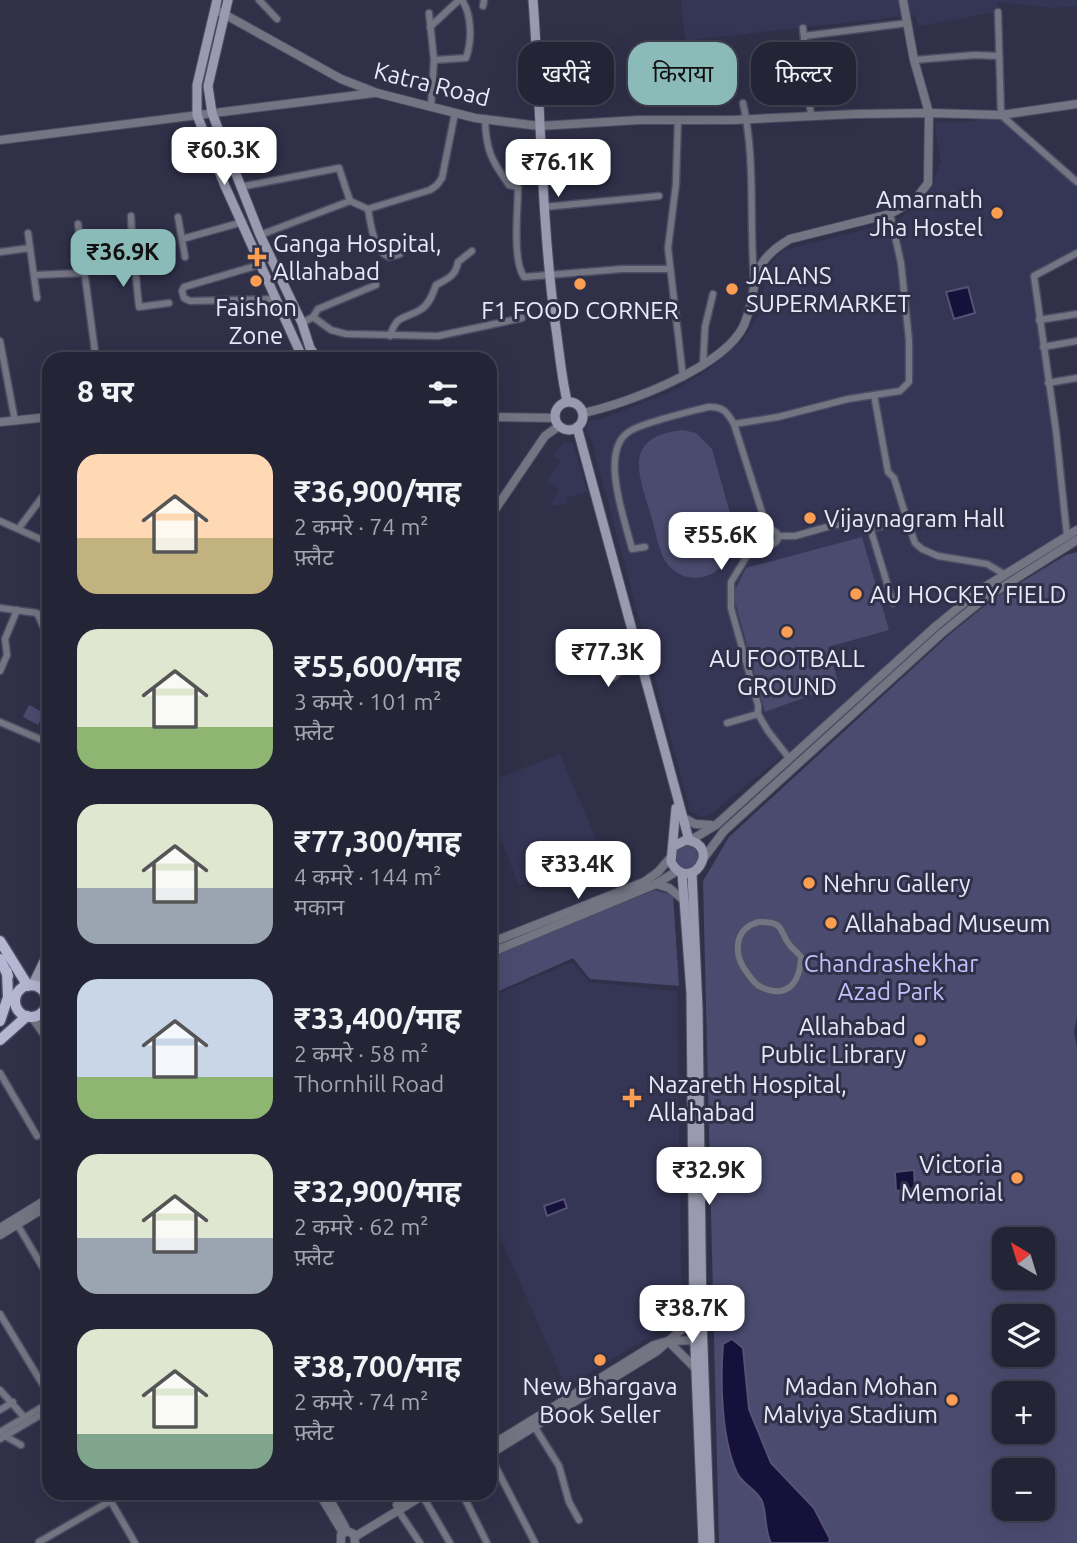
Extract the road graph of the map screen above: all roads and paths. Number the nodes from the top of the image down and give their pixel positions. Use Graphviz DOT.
graph roads {
  1 [pos="228,0"];
  2 [pos="259,0"];
  3 [pos="460,0"];
  4 [pos="533,0"];
  5 [pos="903,0"];
  6 [pos="219,8"];
  7 [pos="998,12"];
  8 [pos="429,13"];
  9 [pos="277,19"];
  10 [pos="908,23"];
  11 [pos="430,27"];
  12 [pos="803,28"];
  13 [pos="804,36"];
  14 [pos="443,50"];
  15 [pos="999,56"];
  16 [pos="433,60"];
  17 [pos="444,60"];
  18 [pos="914,60"];
  19 [pos="377,93"];
  20 [pos="743,103"];
  21 [pos="1077,104"];
  22 [pos="431,107"];
  23 [pos="212,113"];
  24 [pos="454,113"];
  25 [pos="929,113"];
  26 [pos="197,115"];
  27 [pos="1001,115"];
  28 [pos="811,117"];
  29 [pos="746,118"];
  30 [pos="485,119"];
  31 [pos="678,119"];
  32 [pos="539,126"];
  33 [pos="0,140"];
  34 [pos="1077,182"];
  35 [pos="240,187"];
  36 [pos="659,196"];
  37 [pos="350,201"];
  38 [pos="544,207"];
  39 [pos="368,209"];
  40 [pos="890,214"];
  41 [pos="131,216"];
  42 [pos="178,217"];
  43 [pos="243,222"];
  44 [pos="78,223"];
  45 [pos="28,233"];
  46 [pos="260,235"];
  47 [pos="132,238"];
  48 [pos="182,239"];
  49 [pos="82,246"];
  50 [pos="30,248"];
  51 [pos="472,251"];
  52 [pos="0,252"];
  53 [pos="1077,253"];
  54 [pos="400,254"];
  55 [pos="185,257"];
  56 [pos="262,264"];
  57 [pos="670,269"];
  58 [pos="85,273"];
  59 [pos="34,275"];
  60 [pos="550,276"];
  61 [pos="754,281"];
  62 [pos="376,285"];
  63 [pos="713,294"];
  64 [pos="37,298"];
  65 [pos="278,299"];
  66 [pos="169,303"];
  67 [pos="1077,314"];
  68 [pos="313,317"];
  69 [pos="522,318"];
  70 [pos="1040,320"];
  71 [pos="302,323"];
  72 [pos="390,336"];
  73 [pos="0,341"];
  74 [pos="1077,341"];
  75 [pos="1043,348"];
  76 [pos="95,352"];
  77 [pos="300,352"];
  78 [pos="313,352"];
  79 [pos="704,365"];
  80 [pos="683,377"];
  81 [pos="1077,378"];
  82 [pos="1048,383"];
  83 [pos="874,395"];
  84 [pos="567,401"];
  85 [pos="583,413"];
  86 [pos="42,418"];
  87 [pos="497,418"];
  88 [pos="15,421"];
  89 [pos="0,422"];
  90 [pos="557,422"];
  91 [pos="734,424"];
  92 [pos="577,427"];
  93 [pos="42,497"];
  94 [pos="497,507"];
  95 [pos="907,520"];
  96 [pos="0,521"];
  97 [pos="869,524"];
  98 [pos="19,528"];
  99 [pos="1077,530"];
  100 [pos="779,536"];
  101 [pos="1067,536"];
  102 [pos="42,540"];
  103 [pos="1077,540"];
  104 [pos="645,547"];
  105 [pos="1004,574"];
  106 [pos="892,603"];
  107 [pos="0,608"];
  108 [pos="17,610"];
  109 [pos="41,620"];
  110 [pos="639,651"];
  111 [pos="611,655"];
  112 [pos="620,656"];
  113 [pos="559,665"];
  114 [pos="0,671"];
  115 [pos="758,714"];
  116 [pos="0,722"];
  117 [pos="727,723"];
  118 [pos="42,740"];
  119 [pos="789,758"];
  120 [pos="676,795"];
  121 [pos="682,817"];
  122 [pos="716,825"];
  123 [pos="690,840"];
  124 [pos="674,846"];
  125 [pos="670,858"];
  126 [pos="703,859"];
  127 [pos="684,872"];
  128 [pos="656,884"];
  129 [pos="685,901"];
  130 [pos="759,922"];
  131 [pos="497,940"];
  132 [pos="0,941"];
  133 [pos="497,950"];
  134 [pos="0,959"];
  135 [pos="42,966"];
  136 [pos="7,972"];
  137 [pos="42,974"];
  138 [pos="33,986"];
  139 [pos="42,997"];
  140 [pos="16,1000"];
  141 [pos="42,1006"];
  142 [pos="30,1017"];
  143 [pos="0,1021"];
  144 [pos="0,1028"];
  145 [pos="42,1032"];
  146 [pos="0,1041"];
  147 [pos="0,1073"];
  148 [pos="37,1136"];
  149 [pos="42,1202"];
  150 [pos="42,1209"];
  151 [pos="17,1224"];
  152 [pos="0,1228"];
  153 [pos="0,1235"];
  154 [pos="42,1266"];
  155 [pos="0,1314"];
  156 [pos="694,1318"];
  157 [pos="699,1340"];
  158 [pos="668,1341"];
  159 [pos="696,1368"];
  160 [pos="42,1383"];
  161 [pos="0,1390"];
  162 [pos="13,1402"];
  163 [pos="42,1408"];
  164 [pos="0,1410"];
  165 [pos="42,1413"];
  166 [pos="26,1420"];
  167 [pos="534,1426"];
  168 [pos="2,1436"];
  169 [pos="497,1442"];
  170 [pos="21,1445"];
  171 [pos="497,1450"];
  172 [pos="497,1469"];
  173 [pos="110,1500"];
  174 [pos="323,1500"];
  175 [pos="329,1500"];
  176 [pos="411,1500"];
  177 [pos="412,1500"];
  178 [pos="425,1500"];
  179 [pos="466,1500"];
  180 [pos="398,1510"];
  181 [pos="579,1520"];
  182 [pos="348,1539"];
  183 [pos="40,1542"];
  184 [pos="135,1543"];
  185 [pos="420,1543"];
  186 [pos="450,1543"];
  187 [pos="488,1543"];
  188 [pos="535,1543"];
  189 [pos="703,1543"];
  190 [pos="710,1543"];
  1 -- 6 [label="main road"];
  2 -- 9 [label="street"];
  3 -- 11 [label="street"];
  3 -- 17 [label="street"];
  4 -- 32 [label="main road"];
  5 -- 10 [label="street"];
  6 -- 19 [label="street, Katra Road"];
  6 -- 23 [label="main road"];
  6 -- 26 [label="main road"];
  7 -- 15 [label="street"];
  8 -- 11 [label="street"];
  10 -- 13 [label="street"];
  10 -- 18 [label="street"];
  11 -- 16 [label="street"];
  12 -- 13 [label="street"];
  13 -- 28 [label="street"];
  14 -- 17 [label="street"];
  15 -- 18 [label="street"];
  15 -- 27 [label="street"];
  16 -- 17 [label="street"];
  16 -- 22 [label="street"];
  18 -- 25 [label="street"];
  19 -- 22 [label="street, Katra Road"];
  19 -- 23 [label="street"];
  20 -- 29 [label="street"];
  21 -- 27 [label="street, Katra Road"];
  22 -- 24 [label="street, Katra Road"];
  23 -- 26 [label="street"];
  23 -- 35 [label="main road"];
  24 -- 30 [label="street, Katra Road"];
  24 -- 39 [label="street"];
  25 -- 27 [label="street, Katra Road"];
  25 -- 28 [label="street, Katra Road"];
  25 -- 40 [label="street"];
  26 -- 33 [label="street"];
  26 -- 43 [label="main road"];
  27 -- 34 [label="street"];
  28 -- 29 [label="street, Katra Road"];
  29 -- 31 [label="street, Katra Road"];
  29 -- 61 [label="street"];
  30 -- 32 [label="street, Katra Road"];
  30 -- 60 [label="street"];
  31 -- 32 [label="street, Katra Road"];
  31 -- 57 [label="street"];
  32 -- 38 [label="main road"];
  35 -- 37 [label="street"];
  35 -- 46 [label="main road"];
  36 -- 38 [label="street"];
  37 -- 39 [label="street"];
  37 -- 46 [label="street"];
  38 -- 60 [label="main road"];
  39 -- 54 [label="street"];
  40 -- 61 [label="street"];
  40 -- 83 [label="street"];
  41 -- 47 [label="street"];
  42 -- 48 [label="street"];
  43 -- 48 [label="street"];
  43 -- 56 [label="main road"];
  44 -- 49 [label="street"];
  45 -- 50 [label="street"];
  46 -- 71 [label="main road"];
  47 -- 49 [label="street"];
  47 -- 66 [label="street"];
  48 -- 55 [label="street"];
  49 -- 58 [label="street"];
  50 -- 52 [label="street"];
  50 -- 59 [label="street"];
  51 -- 72 [label="street"];
  53 -- 70 [label="street"];
  56 -- 65 [label="main road"];
  56 -- 65 [label="street"];
  57 -- 60 [label="street"];
  57 -- 80 [label="street"];
  58 -- 59 [label="street"];
  58 -- 76 [label="street"];
  59 -- 64 [label="street"];
  60 -- 84 [label="main road"];
  61 -- 79 [label="street"];
  62 -- 68 [label="street"];
  63 -- 79 [label="street"];
  65 -- 77 [label="main road"];
  67 -- 70 [label="street"];
  68 -- 71 [label="street"];
  68 -- 72 [label="street"];
  69 -- 72 [label="street"];
  70 -- 75 [label="street"];
  71 -- 78 [label="main road"];
  73 -- 88 [label="street"];
  74 -- 75 [label="street"];
  75 -- 82 [label="street"];
  79 -- 80 [label="street"];
  80 -- 85 [label="street"];
  81 -- 82 [label="street"];
  82 -- 101 [label="street"];
  83 -- 91 [label="street"];
  83 -- 95 [label="street"];
  84 -- 85 [label="main road"];
  84 -- 90 [label="main road"];
  85 -- 92 [label="main road"];
  86 -- 88 [label="street"];
  87 -- 90 [label="street"];
  88 -- 89 [label="street"];
  90 -- 92 [label="main road"];
  90 -- 94 [label="street"];
  91 -- 104 [label="street"];
  91 -- 115 [label="street"];
  92 -- 110 [label="main road"];
  93 -- 98 [label="street"];
  95 -- 97 [label="street"];
  95 -- 105 [label="street"];
  96 -- 98 [label="street"];
  97 -- 100 [label="street"];
  97 -- 106 [label="street"];
  98 -- 102 [label="street"];
  99 -- 101 [label="street"];
  101 -- 105 [label="street"];
  103 -- 126 [label="street"];
  105 -- 119 [label="street"];
  107 -- 108 [label="street"];
  108 -- 109 [label="street"];
  108 -- 114 [label="street"];
  110 -- 112 [label="street"];
  110 -- 120 [label="main road"];
  111 -- 112 [label="street"];
  111 -- 112 [label="street"];
  111 -- 113 [label="street"];
  115 -- 117 [label="street"];
  115 -- 119 [label="street"];
  116 -- 118 [label="street"];
  119 -- 122 [label="street"];
  120 -- 121 [label="main road"];
  120 -- 124 [label="main road"];
  121 -- 122 [label="street"];
  121 -- 123 [label="main road"];
  122 -- 123 [label="street"];
  123 -- 124 [label="main road"];
  123 -- 126 [label="main road"];
  124 -- 125 [label="main road"];
  125 -- 127 [label="main road"];
  125 -- 131 [label="street"];
  126 -- 127 [label="main road"];
  127 -- 128 [label="street"];
  127 -- 129 [label="main road"];
  127 -- 157 [label="main road"];
  128 -- 129 [label="street"];
  128 -- 133 [label="street"];
  129 -- 156 [label="main road"];
  130 -- 130 [label="street"];
  132 -- 138 [label="main road"];
  134 -- 136 [label="main road"];
  135 -- 138 [label="main road"];
  136 -- 140 [label="main road"];
  136 -- 143 [label="main road"];
  137 -- 138 [label="main road"];
  138 -- 139 [label="main road"];
  138 -- 140 [label="main road"];
  140 -- 142 [label="main road"];
  140 -- 144 [label="main road"];
  141 -- 142 [label="main road"];
  142 -- 145 [label="street"];
  142 -- 146 [label="main road"];
  147 -- 148 [label="street"];
  149 -- 152 [label="street"];
  150 -- 151 [label="street"];
  151 -- 153 [label="street"];
  151 -- 154 [label="street"];
  155 -- 160 [label="street"];
  156 -- 157 [label="main road"];
  156 -- 158 [label="street"];
  157 -- 158 [label="street"];
  157 -- 159 [label="main road"];
  157 -- 190 [label="main road"];
  158 -- 159 [label="street"];
  158 -- 167 [label="street"];
  158 -- 169 [label="street"];
  159 -- 189 [label="main road"];
  161 -- 162 [label="street"];
  162 -- 164 [label="street"];
  162 -- 166 [label="street"];
  163 -- 166 [label="street"];
  165 -- 166 [label="street"];
  166 -- 168 [label="street"];
  167 -- 171 [label="street"];
  167 -- 181 [label="street"];
  168 -- 170 [label="street"];
  172 -- 188 [label="street"];
  173 -- 183 [label="street"];
  173 -- 184 [label="street"];
  174 -- 182 [label="street"];
  175 -- 182 [label="street"];
  176 -- 182 [label="street"];
  177 -- 180 [label="street"];
  178 -- 186 [label="street"];
  179 -- 187 [label="street"];
  180 -- 182 [label="street"];
  180 -- 185 [label="street"];
}
